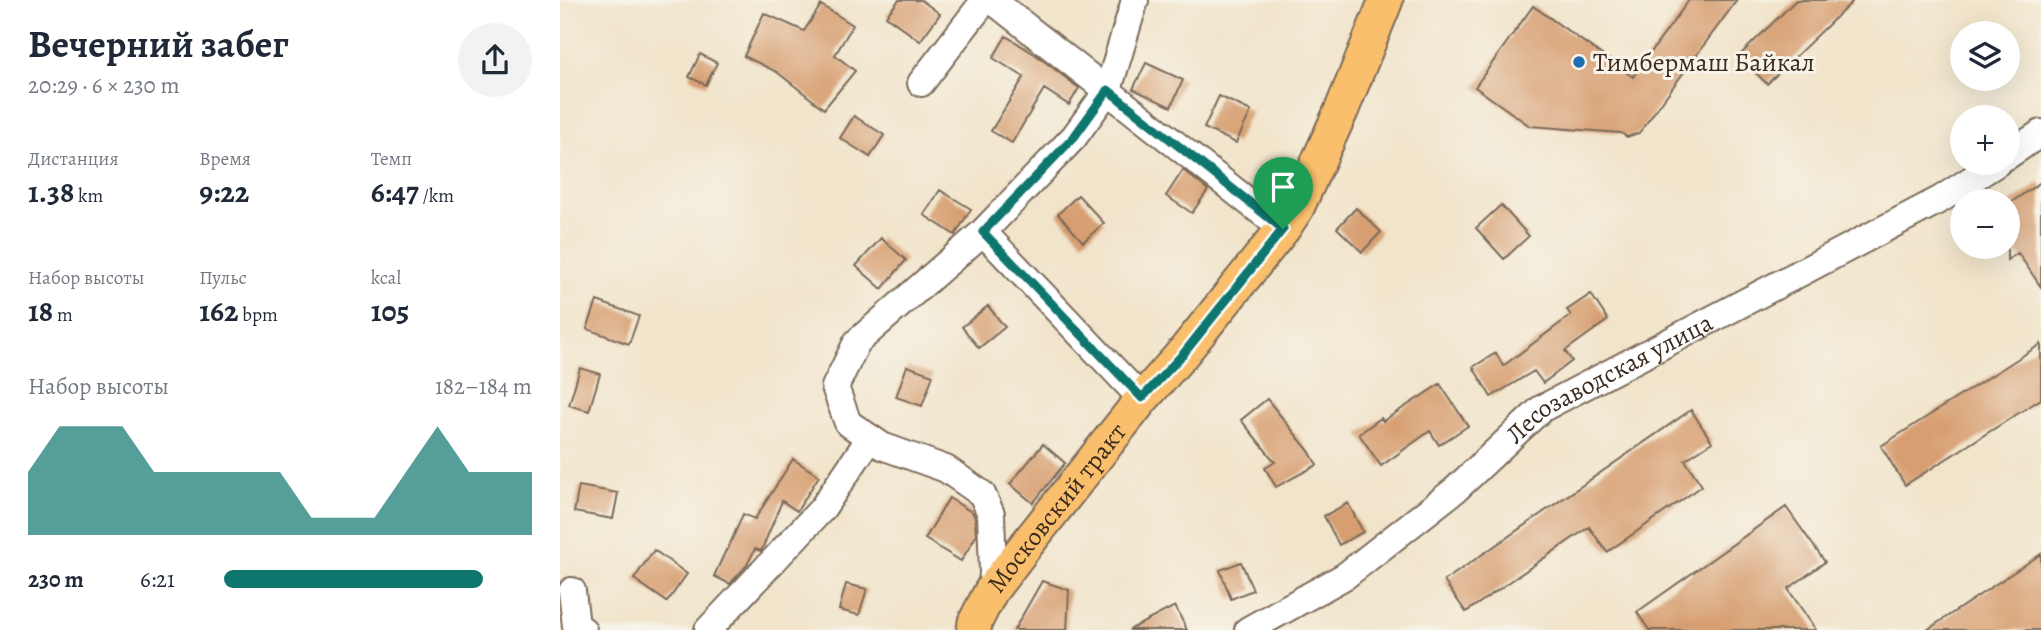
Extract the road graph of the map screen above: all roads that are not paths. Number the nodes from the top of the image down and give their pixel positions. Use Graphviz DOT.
graph roads {
  1 [pos="985,0"];
  2 [pos="992,0"];
  3 [pos="1135,0"];
  4 [pos="1386,0"];
  5 [pos="921,83"];
  6 [pos="1108,90"];
  7 [pos="2041,134"];
  8 [pos="2020,148"];
  9 [pos="1979,175"];
  10 [pos="1283,229"];
  11 [pos="983,232"];
  12 [pos="1142,398"];
  13 [pos="870,438"];
  14 [pos="572,591"];
  15 [pos="991,591"];
  16 [pos="583,630"];
  17 [pos="708,630"];
  18 [pos="974,630"];
  19 [pos="1248,630"];
  1 -- 5 [label="street"];
  2 -- 6 [label="street"];
  3 -- 6 [label="street"];
  4 -- 10 [label="main road, Московский тракт"];
  6 -- 10 [label="street"];
  6 -- 11 [label="street"];
  7 -- 8 [label="street"];
  9 -- 19 [label="street, Лесозаводская улица"];
  10 -- 12 [label="main road, Московский тракт"];
  11 -- 12 [label="street"];
  11 -- 13 [label="street"];
  12 -- 15 [label="main road, Московский тракт"];
  13 -- 15 [label="street"];
  13 -- 17 [label="street"];
  14 -- 16 [label="street"];
  15 -- 18 [label="main road, Московский тракт"];
}
